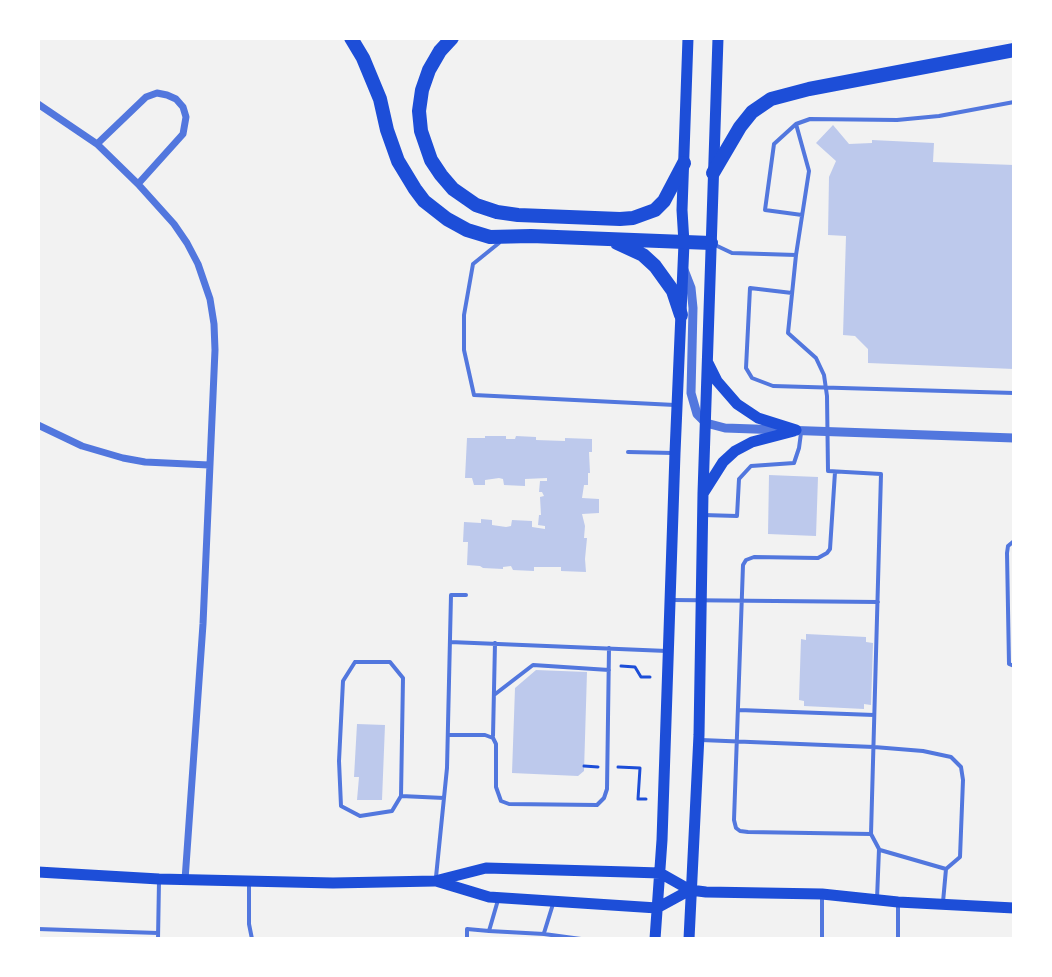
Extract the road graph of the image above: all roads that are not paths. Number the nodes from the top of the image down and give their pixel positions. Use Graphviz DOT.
graph roads {
  1 [pos="351,38"];
  2 [pos="452,38"];
  3 [pos="688,38"];
  4 [pos="718,38"];
  5 [pos="1014,50"];
  6 [pos="1014,102"];
  7 [pos="38,104"];
  8 [pos="796,124"];
  9 [pos="97,144"];
  10 [pos="684,163"];
  11 [pos="713,173"];
  12 [pos="138,184"];
  13 [pos="803,216"];
  14 [pos="506,237"];
  15 [pos="609,240"];
  16 [pos="684,243"];
  17 [pos="711,243"];
  18 [pos="796,255"];
  19 [pos="683,268"];
  20 [pos="792,293"];
  21 [pos="681,315"];
  22 [pos="707,359"];
  23 [pos="826,387"];
  24 [pos="1014,393"];
  25 [pos="677,405"];
  26 [pos="706,423"];
  27 [pos="38,425"];
  28 [pos="798,430"];
  29 [pos="828,431"];
  30 [pos="1014,438"];
  31 [pos="628,452"];
  32 [pos="675,453"];
  33 [pos="209,465"];
  34 [pos="835,472"];
  35 [pos="703,493"];
  36 [pos="703,515"];
  37 [pos="1014,541"];
  38 [pos="466,595"];
  39 [pos="671,600"];
  40 [pos="702,600"];
  41 [pos="742,600"];
  42 [pos="878,602"];
  43 [pos="450,642"];
  44 [pos="495,643"];
  45 [pos="609,648"];
  46 [pos="670,651"];
  47 [pos="1014,666"];
  48 [pos="609,670"];
  49 [pos="494,695"];
  50 [pos="739,710"];
  51 [pos="874,715"];
  52 [pos="448,735"];
  53 [pos="493,738"];
  54 [pos="699,740"];
  55 [pos="738,741"];
  56 [pos="874,747"];
  57 [pos="401,796"];
  58 [pos="444,798"];
  59 [pos="871,834"];
  60 [pos="879,849"];
  61 [pos="946,869"];
  62 [pos="38,872"];
  63 [pos="660,873"];
  64 [pos="159,879"];
  65 [pos="185,880"];
  66 [pos="249,881"];
  67 [pos="435,881"];
  68 [pos="690,890"];
  69 [pos="822,894"];
  70 [pos="499,897"];
  71 [pos="877,899"];
  72 [pos="553,901"];
  73 [pos="898,902"];
  74 [pos="942,905"];
  75 [pos="657,908"];
  76 [pos="1014,908"];
  77 [pos="38,929"];
  78 [pos="489,931"];
  79 [pos="498,931"];
  80 [pos="544,934"];
  81 [pos="158,936"];
  82 [pos="557,937"];
  83 [pos="252,939"];
  84 [pos="467,939"];
  85 [pos="498,939"];
  86 [pos="581,939"];
  87 [pos="655,939"];
  88 [pos="689,939"];
  89 [pos="822,939"];
  90 [pos="898,939"];
  1 -- 14 [label="highway"];
  2 -- 10 [label="highway"];
  3 -- 10 [label="main road"];
  4 -- 11 [label="main road"];
  5 -- 11 [label="highway"];
  6 -- 8 [label="lane"];
  7 -- 9 [label="street"];
  8 -- 13 [label="lane"];
  8 -- 13 [label="lane"];
  9 -- 12 [label="street"];
  9 -- 12 [label="street"];
  10 -- 16 [label="main road"];
  11 -- 17 [label="main road"];
  12 -- 33 [label="street"];
  13 -- 18 [label="lane"];
  14 -- 15 [label="highway"];
  14 -- 25 [label="lane"];
  15 -- 16 [label="highway"];
  15 -- 21 [label="highway"];
  16 -- 17 [label="highway"];
  16 -- 19 [label="main road"];
  17 -- 18 [label="lane"];
  17 -- 22 [label="main road"];
  18 -- 20 [label="lane"];
  19 -- 21 [label="main road"];
  19 -- 26 [label="street"];
  20 -- 23 [label="lane"];
  20 -- 23 [label="lane"];
  21 -- 25 [label="main road"];
  22 -- 26 [label="main road"];
  22 -- 28 [label="main road"];
  23 -- 24 [label="lane"];
  23 -- 29 [label="lane"];
  25 -- 32 [label="main road"];
  26 -- 28 [label="street"];
  26 -- 35 [label="main road"];
  27 -- 33 [label="street"];
  28 -- 29 [label="street"];
  28 -- 35 [label="main road"];
  28 -- 36 [label="lane"];
  29 -- 30 [label="street"];
  29 -- 34 [label="lane"];
  31 -- 32 [label="lane"];
  32 -- 39 [label="main road"];
  33 -- 65 [label="street"];
  34 -- 41 [label="lane"];
  34 -- 42 [label="lane"];
  35 -- 36 [label="main road"];
  36 -- 40 [label="main road"];
  37 -- 47 [label="lane"];
  38 -- 43 [label="lane"];
  39 -- 40 [label="lane"];
  39 -- 46 [label="main road"];
  40 -- 41 [label="lane"];
  40 -- 54 [label="main road"];
  41 -- 42 [label="lane"];
  41 -- 50 [label="lane"];
  42 -- 51 [label="lane"];
  43 -- 44 [label="lane"];
  43 -- 52 [label="lane"];
  44 -- 45 [label="lane"];
  44 -- 49 [label="lane"];
  45 -- 46 [label="lane"];
  45 -- 48 [label="lane"];
  46 -- 63 [label="main road"];
  48 -- 49 [label="lane"];
  48 -- 53 [label="lane"];
  49 -- 53 [label="lane"];
  50 -- 51 [label="lane"];
  50 -- 55 [label="lane"];
  51 -- 56 [label="lane"];
  52 -- 53 [label="lane"];
  52 -- 58 [label="lane"];
  54 -- 55 [label="lane"];
  54 -- 68 [label="main road"];
  55 -- 56 [label="lane"];
  55 -- 59 [label="lane"];
  56 -- 59 [label="lane"];
  56 -- 61 [label="lane"];
  57 -- 57 [label="lane"];
  57 -- 58 [label="lane"];
  58 -- 67 [label="lane"];
  59 -- 60 [label="lane"];
  60 -- 61 [label="lane"];
  60 -- 71 [label="lane"];
  61 -- 74 [label="lane"];
  62 -- 64 [label="main road"];
  63 -- 67 [label="main road"];
  63 -- 68 [label="main road"];
  63 -- 75 [label="main road"];
  64 -- 65 [label="main road"];
  64 -- 81 [label="lane"];
  65 -- 66 [label="main road"];
  66 -- 67 [label="main road"];
  66 -- 83 [label="lane"];
  67 -- 70 [label="main road"];
  68 -- 69 [label="main road"];
  68 -- 75 [label="main road"];
  68 -- 88 [label="main road"];
  69 -- 71 [label="main road"];
  69 -- 89 [label="lane"];
  70 -- 72 [label="main road"];
  70 -- 78 [label="lane"];
  71 -- 73 [label="main road"];
  72 -- 75 [label="main road"];
  72 -- 80 [label="lane"];
  73 -- 74 [label="main road"];
  73 -- 90 [label="lane"];
  74 -- 76 [label="main road"];
  75 -- 87 [label="main road"];
  77 -- 81 [label="lane"];
  78 -- 79 [label="lane"];
  78 -- 84 [label="lane"];
  79 -- 80 [label="lane"];
  79 -- 85 [label="lane"];
  80 -- 82 [label="lane"];
  82 -- 86 [label="lane"];
}
